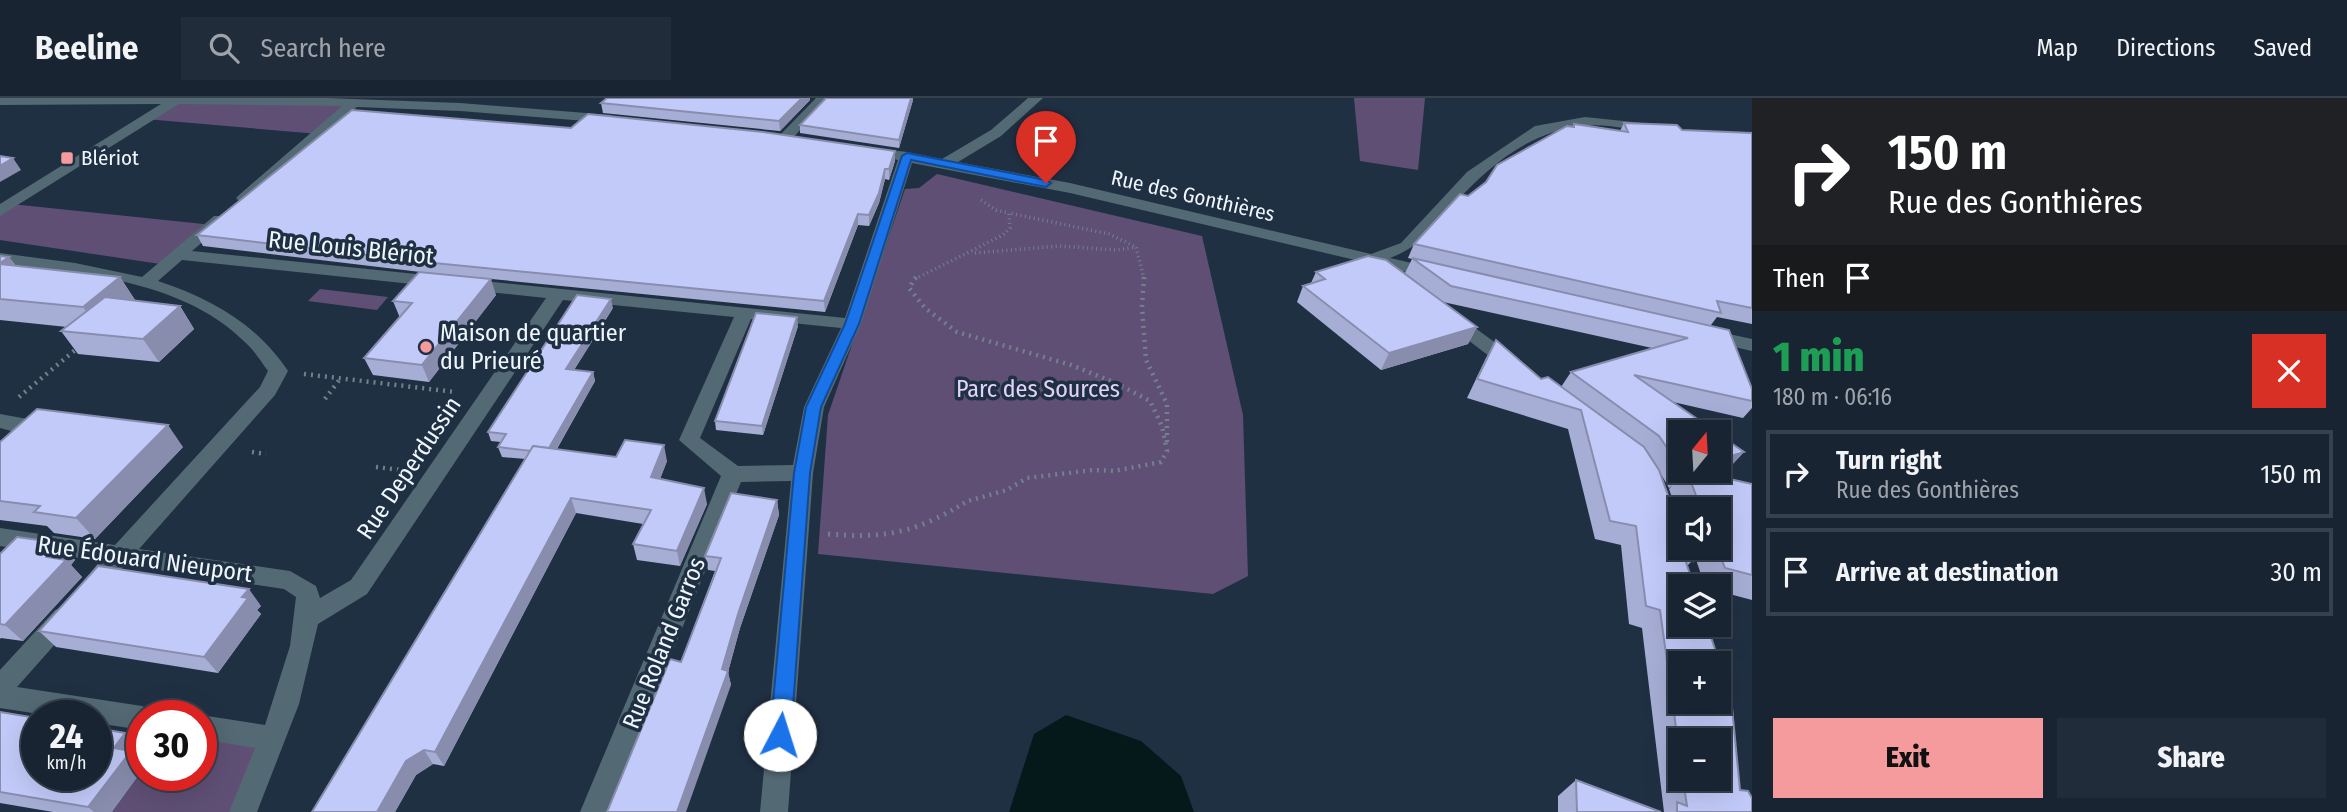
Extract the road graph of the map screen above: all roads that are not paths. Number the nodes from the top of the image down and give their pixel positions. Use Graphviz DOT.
graph roads {
  1 [pos="179,98"];
  2 [pos="823,98"];
  3 [pos="1036,98"];
  4 [pos="0,101"];
  5 [pos="354,103"];
  6 [pos="629,121"];
  7 [pos="1664,129"];
  8 [pos="801,140"];
  9 [pos="853,148"];
  10 [pos="907,156"];
  11 [pos="947,163"];
  12 [pos="0,211"];
  13 [pos="179,255"];
  14 [pos="0,258"];
  15 [pos="1372,259"];
  16 [pos="1454,278"];
  17 [pos="147,282"];
  18 [pos="1416,292"];
  19 [pos="558,294"];
  20 [pos="1438,309"];
  21 [pos="745,313"];
  22 [pos="852,324"];
  23 [pos="1684,330"];
  24 [pos="1752,345"];
  25 [pos="1527,376"];
  26 [pos="0,421"];
  27 [pos="0,466"];
  28 [pos="802,473"];
  29 [pos="733,474"];
  30 [pos="0,537"];
  31 [pos="120,555"];
  32 [pos="309,617"];
  33 [pos="0,688"];
  34 [pos="0,696"];
  35 [pos="126,716"];
  36 [pos="217,730"];
  37 [pos="273,739"];
  38 [pos="243,812"];
  39 [pos="594,812"];
  40 [pos="774,812"];
  1 -- 4 [label="street"];
  1 -- 5 [label="street"];
  1 -- 12 [label="street"];
  2 -- 8 [label="street"];
  3 -- 11 [label="street"];
  5 -- 6 [label="street"];
  5 -- 13 [label="street"];
  7 -- 15 [label="street"];
  9 -- 10 [label="street, Rue des Gonthières"];
  10 -- 11 [label="street, Rue des Gonthières"];
  10 -- 22 [label="street"];
  11 -- 15 [label="street, Rue des Gonthières"];
  13 -- 17 [label="street"];
  13 -- 19 [label="street, Rue Louis Blériot"];
  14 -- 17 [label="street"];
  15 -- 16 [label="street, Rue des Gonthières"];
  15 -- 18 [label="street"];
  17 -- 31 [label="street"];
  19 -- 21 [label="street, Rue Louis Blériot"];
  19 -- 32 [label="street, Rue Deperdussin"];
  20 -- 25 [label="street"];
  21 -- 22 [label="street, Rue Louis Blériot"];
  21 -- 29 [label="street"];
  22 -- 28 [label="street"];
  23 -- 24 [label="street"];
  26 -- 27 [label="street"];
  28 -- 29 [label="street"];
  28 -- 40 [label="street"];
  29 -- 39 [label="street, Rue Roland Garros"];
  30 -- 31 [label="street, Rue Édouard Nieuport"];
  31 -- 32 [label="street, Rue Édouard Nieuport"];
  31 -- 33 [label="street"];
  32 -- 37 [label="street"];
  34 -- 35 [label="street"];
  36 -- 37 [label="street"];
  37 -- 38 [label="street"];
}
